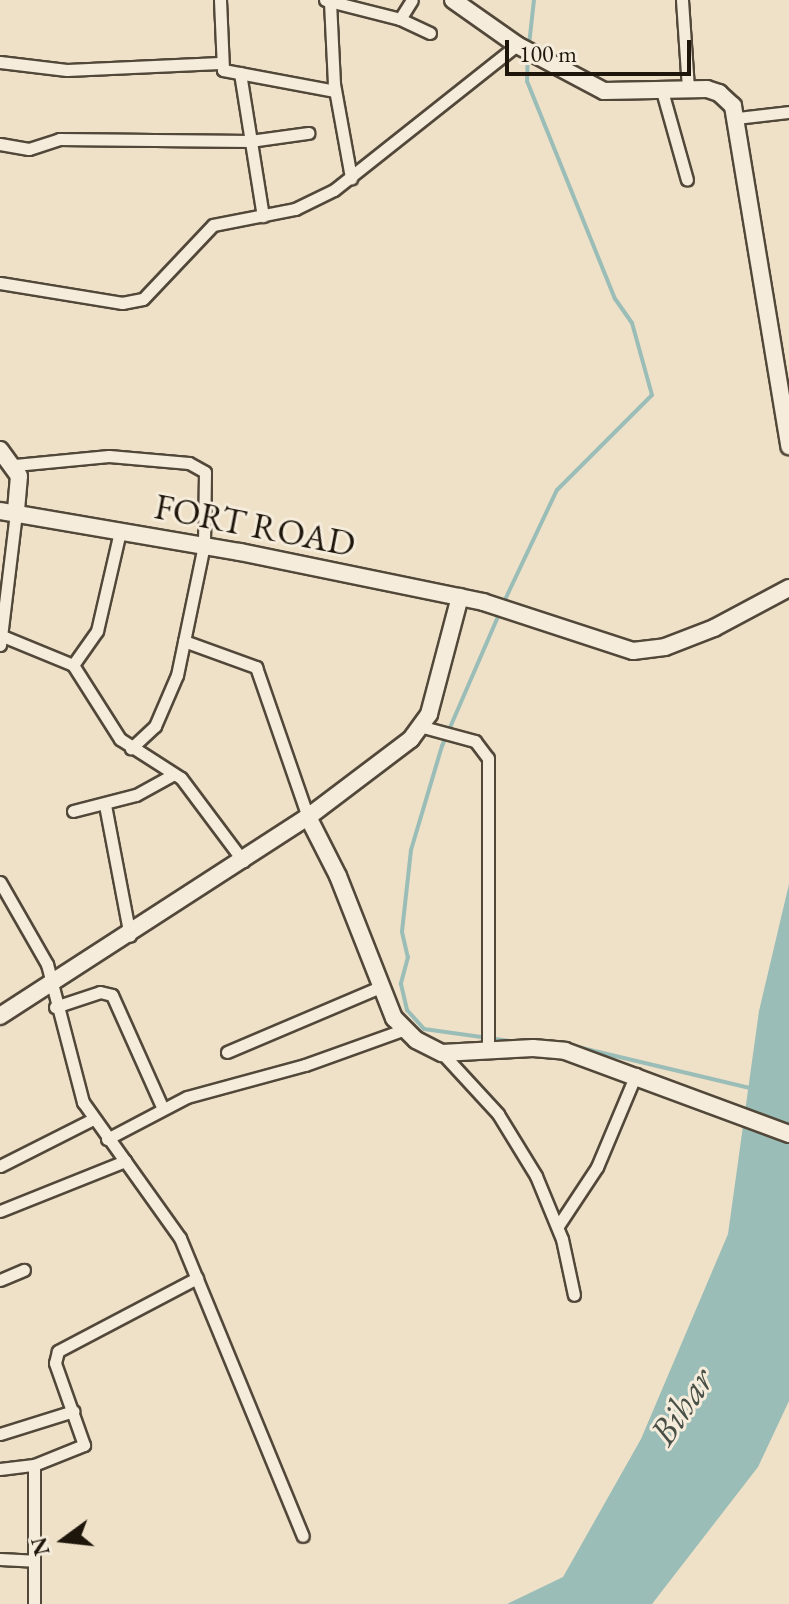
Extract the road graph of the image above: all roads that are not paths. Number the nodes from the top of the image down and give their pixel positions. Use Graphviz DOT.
graph roads {
  1 [pos="220,0"];
  2 [pos="412,0"];
  3 [pos="682,0"];
  4 [pos="327,1"];
  5 [pos="462,3"];
  6 [pos="400,19"];
  7 [pos="430,33"];
  8 [pos="524,49"];
  9 [pos="0,62"];
  10 [pos="220,63"];
  11 [pos="240,73"];
  12 [pos="688,88"];
  13 [pos="335,91"];
  14 [pos="662,91"];
  15 [pos="789,112"];
  16 [pos="737,118"];
  17 [pos="308,133"];
  18 [pos="250,141"];
  19 [pos="0,144"];
  20 [pos="351,178"];
  21 [pos="687,180"];
  22 [pos="263,216"];
  23 [pos="0,283"];
  24 [pos="789,446"];
  25 [pos="0,450"];
  26 [pos="15,465"];
  27 [pos="8,512"];
  28 [pos="120,531"];
  29 [pos="204,545"];
  30 [pos="789,588"];
  31 [pos="460,597"];
  32 [pos="1,639"];
  33 [pos="184,641"];
  34 [pos="73,665"];
  35 [pos="423,727"];
  36 [pos="131,748"];
  37 [pos="174,774"];
  38 [pos="105,805"];
  39 [pos="73,811"];
  40 [pos="308,817"];
  41 [pos="243,861"];
  42 [pos="0,882"];
  43 [pos="130,936"];
  44 [pos="49,985"];
  45 [pos="380,987"];
  46 [pos="55,1007"];
  47 [pos="0,1016"];
  48 [pos="403,1030"];
  49 [pos="488,1050"];
  50 [pos="227,1052"];
  51 [pos="442,1053"];
  52 [pos="636,1074"];
  53 [pos="162,1107"];
  54 [pos="93,1119"];
  55 [pos="789,1134"];
  56 [pos="107,1139"];
  57 [pos="125,1161"];
  58 [pos="0,1166"];
  59 [pos="0,1211"];
  60 [pos="558,1226"];
  61 [pos="24,1270"];
  62 [pos="197,1278"];
  63 [pos="0,1280"];
  64 [pos="574,1295"];
  65 [pos="74,1411"];
  66 [pos="0,1434"];
  67 [pos="34,1465"];
  68 [pos="0,1469"];
  69 [pos="303,1536"];
  70 [pos="0,1559"];
  71 [pos="34,1561"];
  72 [pos="34,1604"];
  1 -- 10 [label="street"];
  2 -- 6 [label="street"];
  3 -- 12 [label="street"];
  4 -- 6 [label="street"];
  4 -- 13 [label="street"];
  5 -- 8 [label="main road"];
  6 -- 7 [label="street"];
  8 -- 14 [label="main road"];
  8 -- 20 [label="street"];
  9 -- 10 [label="street"];
  10 -- 11 [label="street"];
  11 -- 13 [label="street"];
  11 -- 18 [label="street"];
  12 -- 14 [label="main road"];
  12 -- 16 [label="main road"];
  13 -- 20 [label="street"];
  14 -- 21 [label="street"];
  15 -- 16 [label="street"];
  16 -- 24 [label="main road"];
  17 -- 18 [label="street"];
  18 -- 19 [label="street"];
  18 -- 22 [label="street"];
  20 -- 22 [label="street"];
  22 -- 23 [label="street"];
  25 -- 26 [label="main road"];
  26 -- 27 [label="main road"];
  26 -- 29 [label="street"];
  27 -- 28 [label="main road, FORT ROAD"];
  27 -- 32 [label="street"];
  28 -- 29 [label="main road, FORT ROAD"];
  28 -- 34 [label="street"];
  29 -- 31 [label="main road, FORT ROAD"];
  29 -- 33 [label="street"];
  30 -- 31 [label="main road, FORT ROAD"];
  31 -- 35 [label="main road"];
  32 -- 34 [label="street"];
  33 -- 36 [label="street"];
  33 -- 40 [label="street"];
  34 -- 36 [label="street"];
  35 -- 40 [label="main road"];
  35 -- 49 [label="street"];
  36 -- 37 [label="street"];
  37 -- 38 [label="street"];
  37 -- 41 [label="street"];
  38 -- 39 [label="street"];
  38 -- 43 [label="street"];
  40 -- 41 [label="main road"];
  40 -- 45 [label="main road"];
  41 -- 43 [label="main road"];
  42 -- 44 [label="street"];
  43 -- 44 [label="main road"];
  44 -- 46 [label="street"];
  44 -- 47 [label="main road"];
  45 -- 48 [label="main road"];
  45 -- 50 [label="street"];
  46 -- 53 [label="street"];
  46 -- 54 [label="street"];
  48 -- 51 [label="main road"];
  48 -- 53 [label="street"];
  49 -- 51 [label="main road"];
  49 -- 52 [label="main road"];
  51 -- 60 [label="street"];
  52 -- 55 [label="main road"];
  52 -- 60 [label="street"];
  53 -- 56 [label="street"];
  54 -- 56 [label="street"];
  54 -- 58 [label="street"];
  56 -- 57 [label="street"];
  57 -- 59 [label="street"];
  57 -- 62 [label="street"];
  60 -- 64 [label="street"];
  61 -- 63 [label="street"];
  62 -- 65 [label="street"];
  62 -- 69 [label="street"];
  65 -- 66 [label="street"];
  65 -- 67 [label="street"];
  67 -- 68 [label="street"];
  67 -- 71 [label="street"];
  70 -- 71 [label="street"];
  71 -- 72 [label="street"];
}
